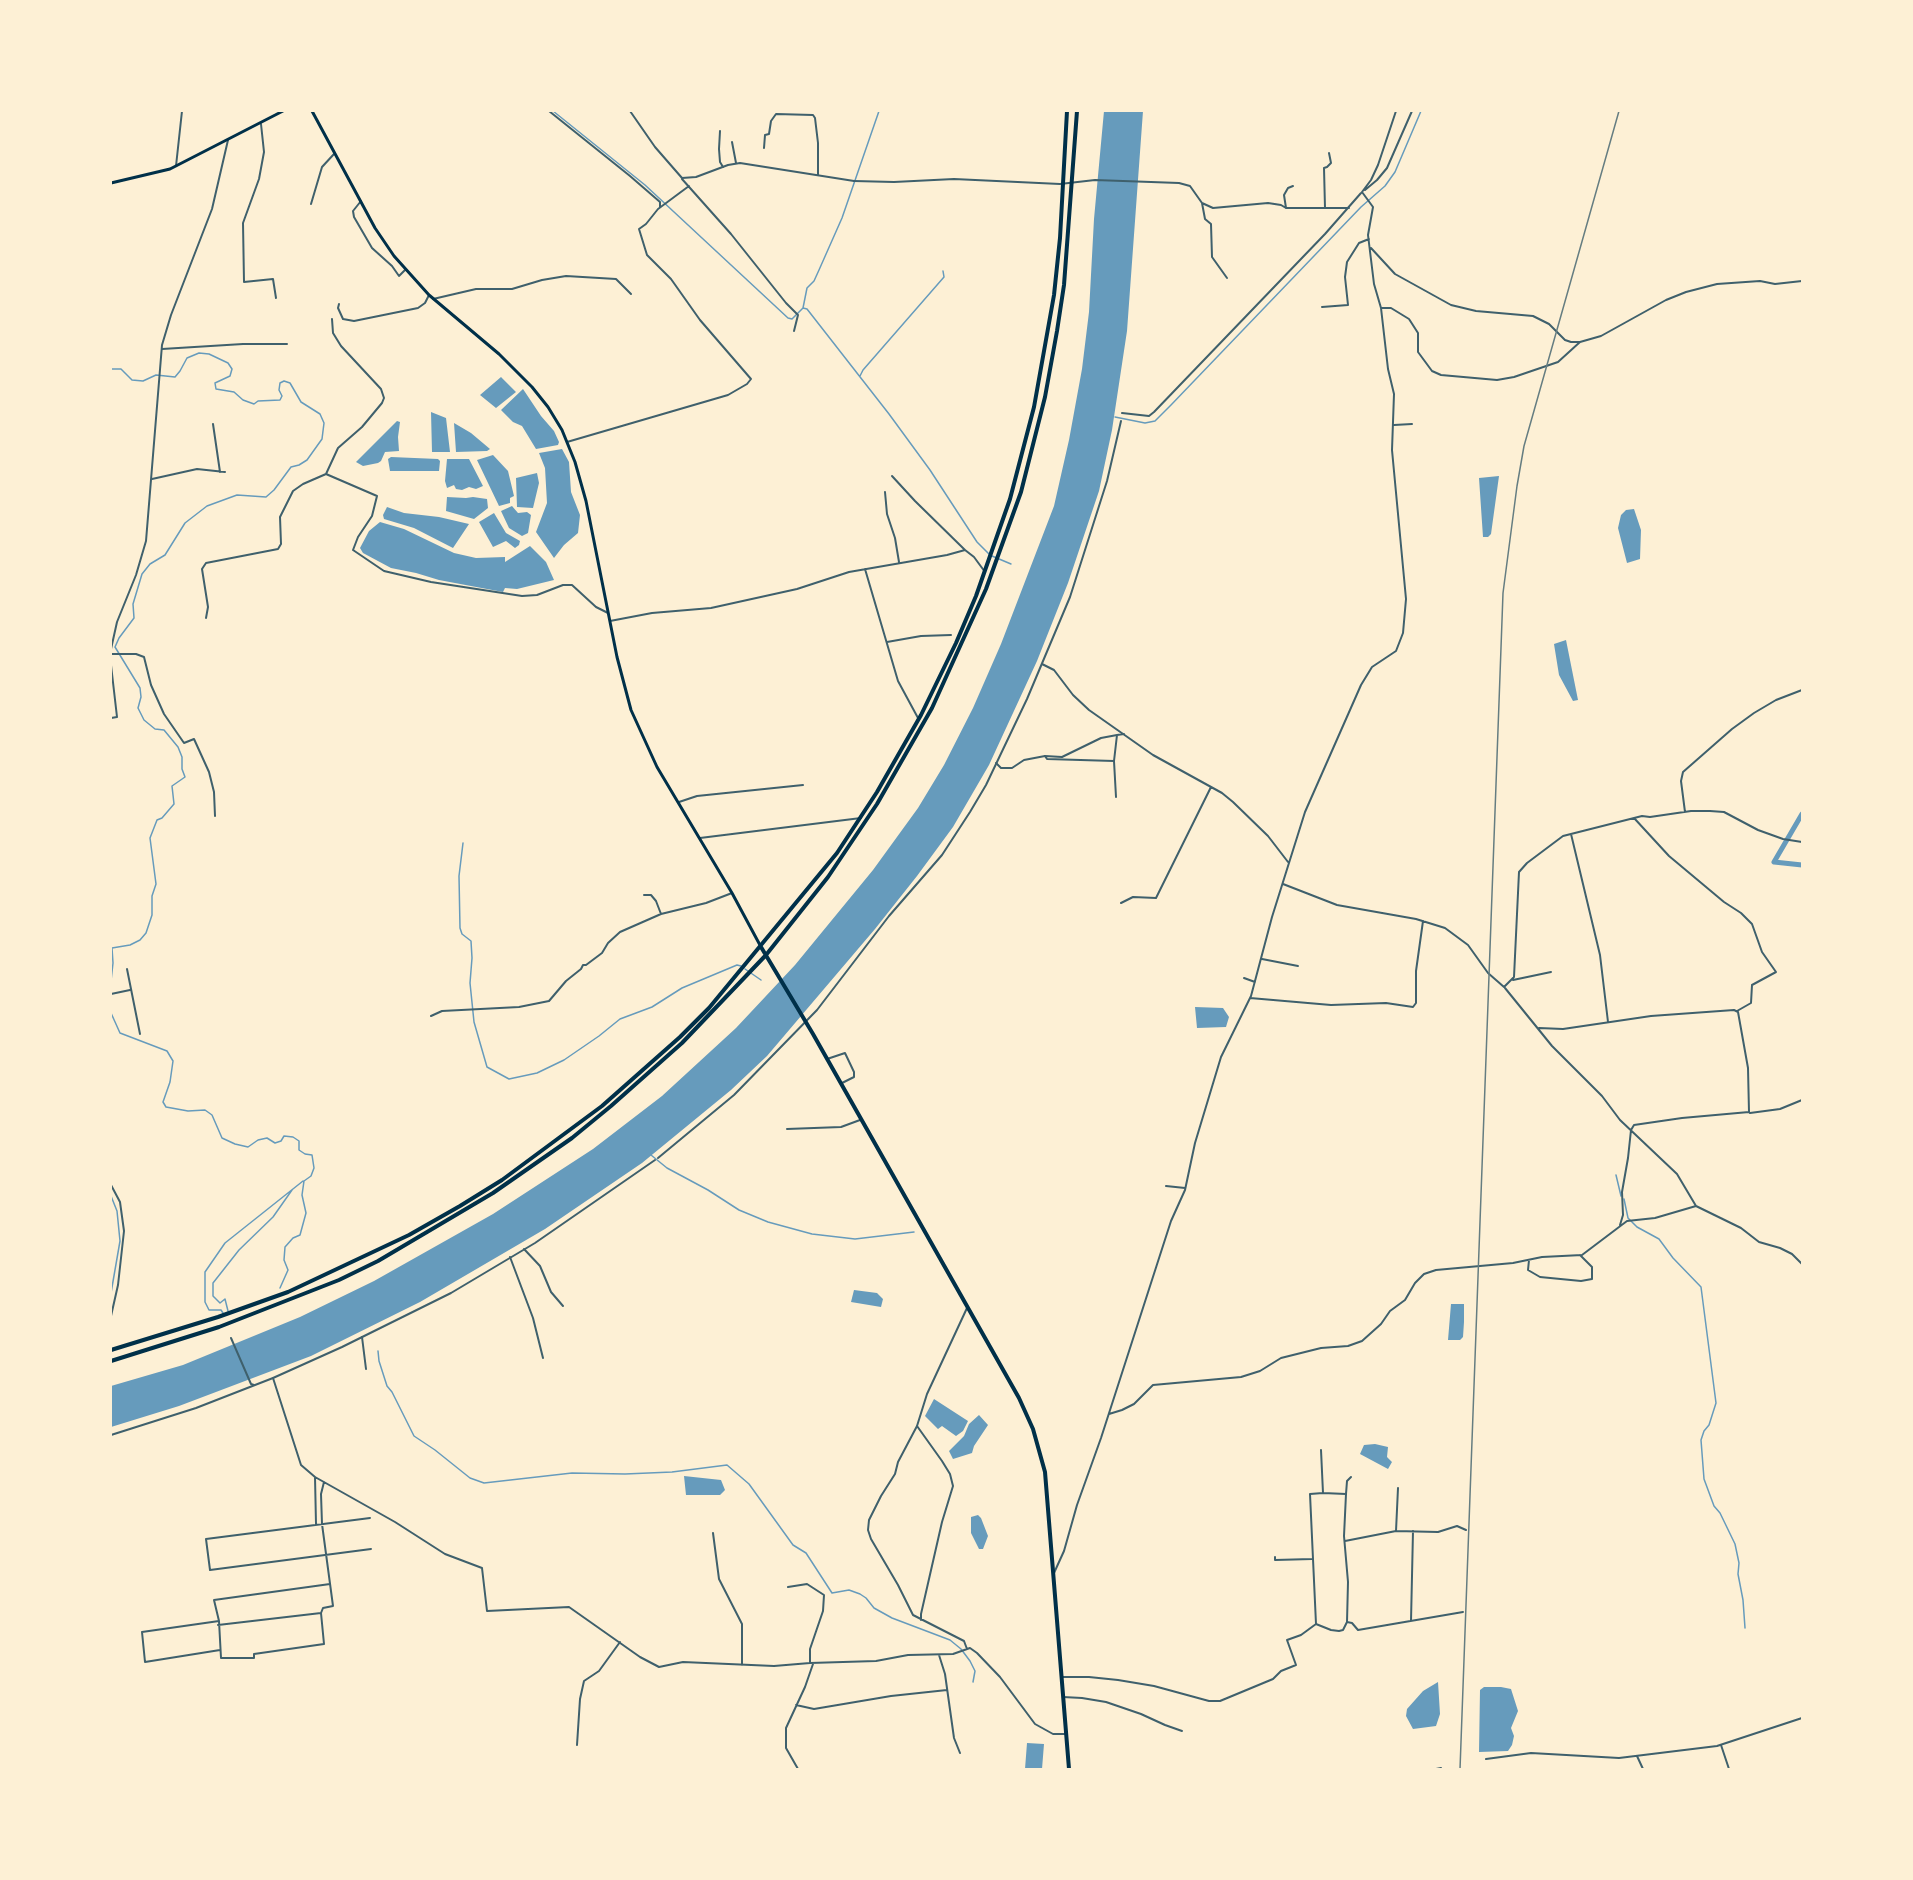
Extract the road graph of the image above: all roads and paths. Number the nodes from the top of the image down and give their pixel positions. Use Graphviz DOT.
graph roads {
  1 [pos="182,111"];
  2 [pos="283,111"];
  3 [pos="312,111"];
  4 [pos="549,111"];
  5 [pos="630,111"];
  6 [pos="1067,111"];
  7 [pos="1077,111"];
  8 [pos="1396,111"];
  9 [pos="1412,111"];
  10 [pos="796,113"];
  11 [pos="261,124"];
  12 [pos="720,130"];
  13 [pos="228,140"];
  14 [pos="732,142"];
  15 [pos="764,148"];
  16 [pos="1329,153"];
  17 [pos="334,154"];
  18 [pos="736,163"];
  19 [pos="176,166"];
  20 [pos="723,167"];
  21 [pos="818,174"];
  22 [pos="682,178"];
  23 [pos="111,183"];
  24 [pos="1063,184"];
  25 [pos="1072,184"];
  26 [pos="689,186"];
  27 [pos="1293,186"];
  28 [pos="1363,194"];
  29 [pos="361,201"];
  30 [pos="1203,203"];
  31 [pos="311,204"];
  32 [pos="661,207"];
  33 [pos="1286,208"];
  34 [pos="1325,208"];
  35 [pos="1349,208"];
  36 [pos="1369,238"];
  37 [pos="1371,248"];
  38 [pos="405,270"];
  39 [pos="1227,278"];
  40 [pos="1802,281"];
  41 [pos="631,294"];
  42 [pos="429,296"];
  43 [pos="276,298"];
  44 [pos="433,299"];
  45 [pos="339,304"];
  46 [pos="1322,307"];
  47 [pos="1381,308"];
  48 [pos="332,319"];
  49 [pos="794,331"];
  50 [pos="1580,342"];
  51 [pos="287,344"];
  52 [pos="162,349"];
  53 [pos="1122,413"];
  54 [pos="1121,421"];
  55 [pos="213,424"];
  56 [pos="1412,424"];
  57 [pos="1393,425"];
  58 [pos="567,442"];
  59 [pos="220,472"];
  60 [pos="225,472"];
  61 [pos="326,474"];
  62 [pos="892,476"];
  63 [pos="152,479"];
  64 [pos="885,492"];
  65 [pos="965,550"];
  66 [pos="900,562"];
  67 [pos="865,569"];
  68 [pos="984,572"];
  69 [pos="608,614"];
  70 [pos="206,618"];
  71 [pos="610,621"];
  72 [pos="951,634"];
  73 [pos="887,642"];
  74 [pos="111,649"];
  75 [pos="113,654"];
  76 [pos="1042,664"];
  77 [pos="111,665"];
  78 [pos="1802,690"];
  79 [pos="111,718"];
  80 [pos="919,720"];
  81 [pos="1124,734"];
  82 [pos="1117,735"];
  83 [pos="1046,756"];
  84 [pos="1114,761"];
  85 [pos="996,763"];
  86 [pos="803,786"];
  87 [pos="1211,787"];
  88 [pos="1116,796"];
  89 [pos="677,803"];
  90 [pos="1686,812"];
  91 [pos="215,816"];
  92 [pos="861,818"];
  93 [pos="1634,818"];
  94 [pos="1571,834"];
  95 [pos="699,838"];
  96 [pos="1802,842"];
  97 [pos="1288,862"];
  98 [pos="1283,884"];
  99 [pos="732,893"];
  100 [pos="644,895"];
  101 [pos="1121,903"];
  102 [pos="661,914"];
  103 [pos="1423,921"];
  104 [pos="761,947"];
  105 [pos="766,955"];
  106 [pos="1262,959"];
  107 [pos="1298,966"];
  108 [pos="128,969"];
  109 [pos="1551,972"];
  110 [pos="1244,978"];
  111 [pos="1513,980"];
  112 [pos="1255,982"];
  113 [pos="1504,987"];
  114 [pos="130,990"];
  115 [pos="113,993"];
  116 [pos="1250,998"];
  117 [pos="1737,1011"];
  118 [pos="431,1016"];
  119 [pos="805,1021"];
  120 [pos="1608,1022"];
  121 [pos="1539,1028"];
  122 [pos="140,1034"];
  123 [pos="826,1059"];
  124 [pos="840,1084"];
  125 [pos="1802,1100"];
  126 [pos="1749,1112"];
  127 [pos="860,1120"];
  128 [pos="787,1129"];
  129 [pos="1631,1130"];
  130 [pos="111,1185"];
  131 [pos="1166,1186"];
  132 [pos="1185,1188"];
  133 [pos="1696,1206"];
  134 [pos="1619,1226"];
  135 [pos="524,1249"];
  136 [pos="1580,1255"];
  137 [pos="510,1257"];
  138 [pos="1529,1260"];
  139 [pos="1802,1264"];
  140 [pos="563,1306"];
  141 [pos="967,1308"];
  142 [pos="111,1316"];
  143 [pos="362,1337"];
  144 [pos="232,1340"];
  145 [pos="111,1350"];
  146 [pos="543,1358"];
  147 [pos="111,1361"];
  148 [pos="366,1369"];
  149 [pos="273,1378"];
  150 [pos="252,1384"];
  151 [pos="1109,1414"];
  152 [pos="917,1426"];
  153 [pos="111,1435"];
  154 [pos="1321,1450"];
  155 [pos="315,1477"];
  156 [pos="1351,1477"];
  157 [pos="324,1482"];
  158 [pos="1398,1488"];
  159 [pos="1323,1493"];
  160 [pos="1346,1494"];
  161 [pos="369,1518"];
  162 [pos="316,1524"];
  163 [pos="322,1524"];
  164 [pos="1466,1530"];
  165 [pos="1396,1531"];
  166 [pos="1413,1531"];
  167 [pos="712,1533"];
  168 [pos="1345,1541"];
  169 [pos="371,1549"];
  170 [pos="327,1554"];
  171 [pos="1275,1557"];
  172 [pos="1312,1559"];
  173 [pos="1053,1575"];
  174 [pos="330,1584"];
  175 [pos="788,1587"];
  176 [pos="1463,1612"];
  177 [pos="321,1613"];
  178 [pos="921,1620"];
  179 [pos="219,1621"];
  180 [pos="1411,1621"];
  181 [pos="1347,1622"];
  182 [pos="1316,1624"];
  183 [pos="218,1625"];
  184 [pos="620,1642"];
  185 [pos="967,1649"];
  186 [pos="220,1650"];
  187 [pos="939,1656"];
  188 [pos="812,1663"];
  189 [pos="742,1665"];
  190 [pos="1061,1677"];
  191 [pos="947,1689"];
  192 [pos="1063,1697"];
  193 [pos="796,1705"];
  194 [pos="1802,1718"];
  195 [pos="1182,1731"];
  196 [pos="1066,1734"];
  197 [pos="577,1745"];
  198 [pos="1721,1745"];
  199 [pos="960,1753"];
  200 [pos="1637,1756"];
  201 [pos="1486,1759"];
  202 [pos="1441,1768"];
  203 [pos="798,1769"];
  204 [pos="1069,1769"];
  205 [pos="1436,1769"];
  206 [pos="1643,1769"];
  207 [pos="1729,1769"];
  1 -- 19 [label="street"];
  2 -- 11 [label="main road"];
  3 -- 17 [label="main road"];
  4 -- 32 [label="street"];
  5 -- 22 [label="street"];
  6 -- 24 [label="highway"];
  7 -- 25 [label="highway"];
  8 -- 28 [label="street"];
  9 -- 28 [label="street"];
  10 -- 15 [label="street"];
  10 -- 21 [label="street"];
  11 -- 13 [label="main road"];
  11 -- 43 [label="street"];
  12 -- 20 [label="street"];
  13 -- 19 [label="main road"];
  13 -- 52 [label="street"];
  14 -- 18 [label="street"];
  16 -- 34 [label="street"];
  17 -- 29 [label="main road"];
  17 -- 31 [label="street"];
  18 -- 20 [label="street"];
  18 -- 21 [label="street"];
  19 -- 23 [label="main road"];
  20 -- 22 [label="street"];
  21 -- 24 [label="street"];
  22 -- 26 [label="street"];
  24 -- 25 [label="street"];
  24 -- 68 [label="highway"];
  25 -- 30 [label="street"];
  25 -- 105 [label="highway"];
  26 -- 32 [label="street"];
  26 -- 49 [label="street"];
  27 -- 33 [label="street"];
  28 -- 35 [label="street"];
  28 -- 36 [label="street"];
  29 -- 38 [label="main road"];
  29 -- 38 [label="street"];
  30 -- 33 [label="street"];
  30 -- 39 [label="street"];
  32 -- 58 [label="street"];
  33 -- 34 [label="street"];
  34 -- 35 [label="street"];
  35 -- 53 [label="street"];
  36 -- 37 [label="street"];
  36 -- 46 [label="street"];
  37 -- 47 [label="street"];
  37 -- 50 [label="street"];
  38 -- 42 [label="main road"];
  40 -- 50 [label="street"];
  41 -- 44 [label="street"];
  42 -- 44 [label="main road"];
  42 -- 45 [label="street"];
  44 -- 58 [label="main road"];
  47 -- 50 [label="street"];
  47 -- 57 [label="street"];
  48 -- 61 [label="street"];
  51 -- 52 [label="street"];
  52 -- 63 [label="street"];
  54 -- 76 [label="street"];
  55 -- 59 [label="street"];
  56 -- 57 [label="street"];
  57 -- 97 [label="street"];
  58 -- 69 [label="main road"];
  59 -- 60 [label="street"];
  59 -- 63 [label="street"];
  61 -- 69 [label="street"];
  61 -- 70 [label="street"];
  62 -- 65 [label="street"];
  63 -- 74 [label="street"];
  64 -- 66 [label="street"];
  65 -- 66 [label="street"];
  65 -- 68 [label="street"];
  66 -- 67 [label="street"];
  67 -- 71 [label="street"];
  67 -- 73 [label="street"];
  68 -- 80 [label="highway"];
  69 -- 71 [label="main road"];
  71 -- 89 [label="main road"];
  72 -- 73 [label="street"];
  73 -- 80 [label="street"];
  75 -- 91 [label="street"];
  76 -- 81 [label="street"];
  76 -- 85 [label="street"];
  77 -- 79 [label="street"];
  78 -- 90 [label="street"];
  80 -- 92 [label="highway"];
  81 -- 82 [label="street"];
  81 -- 87 [label="street"];
  82 -- 83 [label="street"];
  82 -- 84 [label="street"];
  83 -- 84 [label="street"];
  83 -- 85 [label="street"];
  84 -- 88 [label="street"];
  85 -- 119 [label="street"];
  86 -- 89 [label="street"];
  87 -- 97 [label="street"];
  87 -- 101 [label="street"];
  89 -- 95 [label="main road"];
  90 -- 93 [label="street"];
  90 -- 96 [label="street"];
  92 -- 95 [label="street"];
  92 -- 104 [label="highway"];
  93 -- 94 [label="street"];
  93 -- 117 [label="street"];
  94 -- 111 [label="street"];
  94 -- 120 [label="street"];
  95 -- 99 [label="main road"];
  97 -- 98 [label="street"];
  98 -- 103 [label="street"];
  98 -- 106 [label="street"];
  99 -- 102 [label="street"];
  99 -- 104 [label="main road"];
  100 -- 102 [label="street"];
  102 -- 118 [label="street"];
  103 -- 113 [label="street"];
  103 -- 116 [label="street"];
  104 -- 105 [label="highway"];
  104 -- 145 [label="highway"];
  105 -- 119 [label="highway"];
  105 -- 147 [label="highway"];
  106 -- 107 [label="street"];
  106 -- 112 [label="street"];
  108 -- 114 [label="street"];
  109 -- 111 [label="street"];
  110 -- 112 [label="street"];
  111 -- 113 [label="street"];
  112 -- 116 [label="street"];
  113 -- 121 [label="street"];
  114 -- 115 [label="street"];
  114 -- 122 [label="street"];
  116 -- 132 [label="street"];
  117 -- 120 [label="street"];
  117 -- 126 [label="street"];
  119 -- 123 [label="highway"];
  119 -- 135 [label="street"];
  120 -- 121 [label="street"];
  121 -- 129 [label="street"];
  123 -- 124 [label="highway"];
  123 -- 124 [label="street"];
  124 -- 127 [label="highway"];
  125 -- 126 [label="street"];
  126 -- 129 [label="street"];
  127 -- 128 [label="street"];
  127 -- 141 [label="highway"];
  129 -- 133 [label="street"];
  129 -- 134 [label="street"];
  130 -- 142 [label="street"];
  131 -- 132 [label="street"];
  132 -- 151 [label="street"];
  133 -- 134 [label="street"];
  133 -- 139 [label="street"];
  134 -- 136 [label="street"];
  135 -- 137 [label="street"];
  135 -- 140 [label="street"];
  136 -- 138 [label="street"];
  136 -- 138 [label="street"];
  137 -- 143 [label="street"];
  137 -- 146 [label="street"];
  138 -- 151 [label="street"];
  141 -- 152 [label="street"];
  141 -- 173 [label="highway"];
  143 -- 148 [label="street"];
  143 -- 149 [label="street"];
  144 -- 150 [label="street"];
  149 -- 150 [label="street"];
  149 -- 155 [label="street"];
  150 -- 153 [label="street"];
  151 -- 173 [label="street"];
  152 -- 178 [label="street"];
  152 -- 178 [label="street"];
  154 -- 159 [label="street"];
  155 -- 157 [label="street"];
  155 -- 162 [label="street"];
  156 -- 160 [label="street"];
  157 -- 163 [label="street"];
  157 -- 184 [label="street"];
  158 -- 165 [label="street"];
  159 -- 160 [label="street"];
  159 -- 172 [label="street"];
  160 -- 168 [label="street"];
  161 -- 163 [label="street"];
  162 -- 163 [label="street"];
  162 -- 170 [label="street"];
  163 -- 170 [label="street"];
  164 -- 166 [label="street"];
  165 -- 166 [label="street"];
  165 -- 168 [label="street"];
  166 -- 180 [label="street"];
  167 -- 189 [label="street"];
  168 -- 181 [label="street"];
  169 -- 170 [label="street"];
  170 -- 174 [label="street"];
  171 -- 172 [label="street"];
  172 -- 182 [label="street"];
  173 -- 190 [label="highway"];
  174 -- 177 [label="street"];
  174 -- 179 [label="street"];
  175 -- 188 [label="street"];
  176 -- 180 [label="street"];
  177 -- 183 [label="street"];
  177 -- 186 [label="street"];
  178 -- 185 [label="street"];
  179 -- 183 [label="street"];
  179 -- 186 [label="street"];
  180 -- 181 [label="street"];
  181 -- 182 [label="street"];
  182 -- 190 [label="street"];
  183 -- 186 [label="street"];
  184 -- 189 [label="street"];
  184 -- 197 [label="street"];
  185 -- 187 [label="street"];
  185 -- 196 [label="street"];
  187 -- 188 [label="street"];
  187 -- 191 [label="street"];
  188 -- 189 [label="street"];
  188 -- 193 [label="street"];
  190 -- 192 [label="highway"];
  191 -- 193 [label="street"];
  191 -- 199 [label="street"];
  192 -- 195 [label="street"];
  192 -- 196 [label="highway"];
  193 -- 203 [label="street"];
  194 -- 198 [label="street"];
  196 -- 204 [label="highway"];
  198 -- 200 [label="street"];
  198 -- 207 [label="street"];
  200 -- 201 [label="street"];
  200 -- 206 [label="street"];
  202 -- 205 [label="street"];
}
